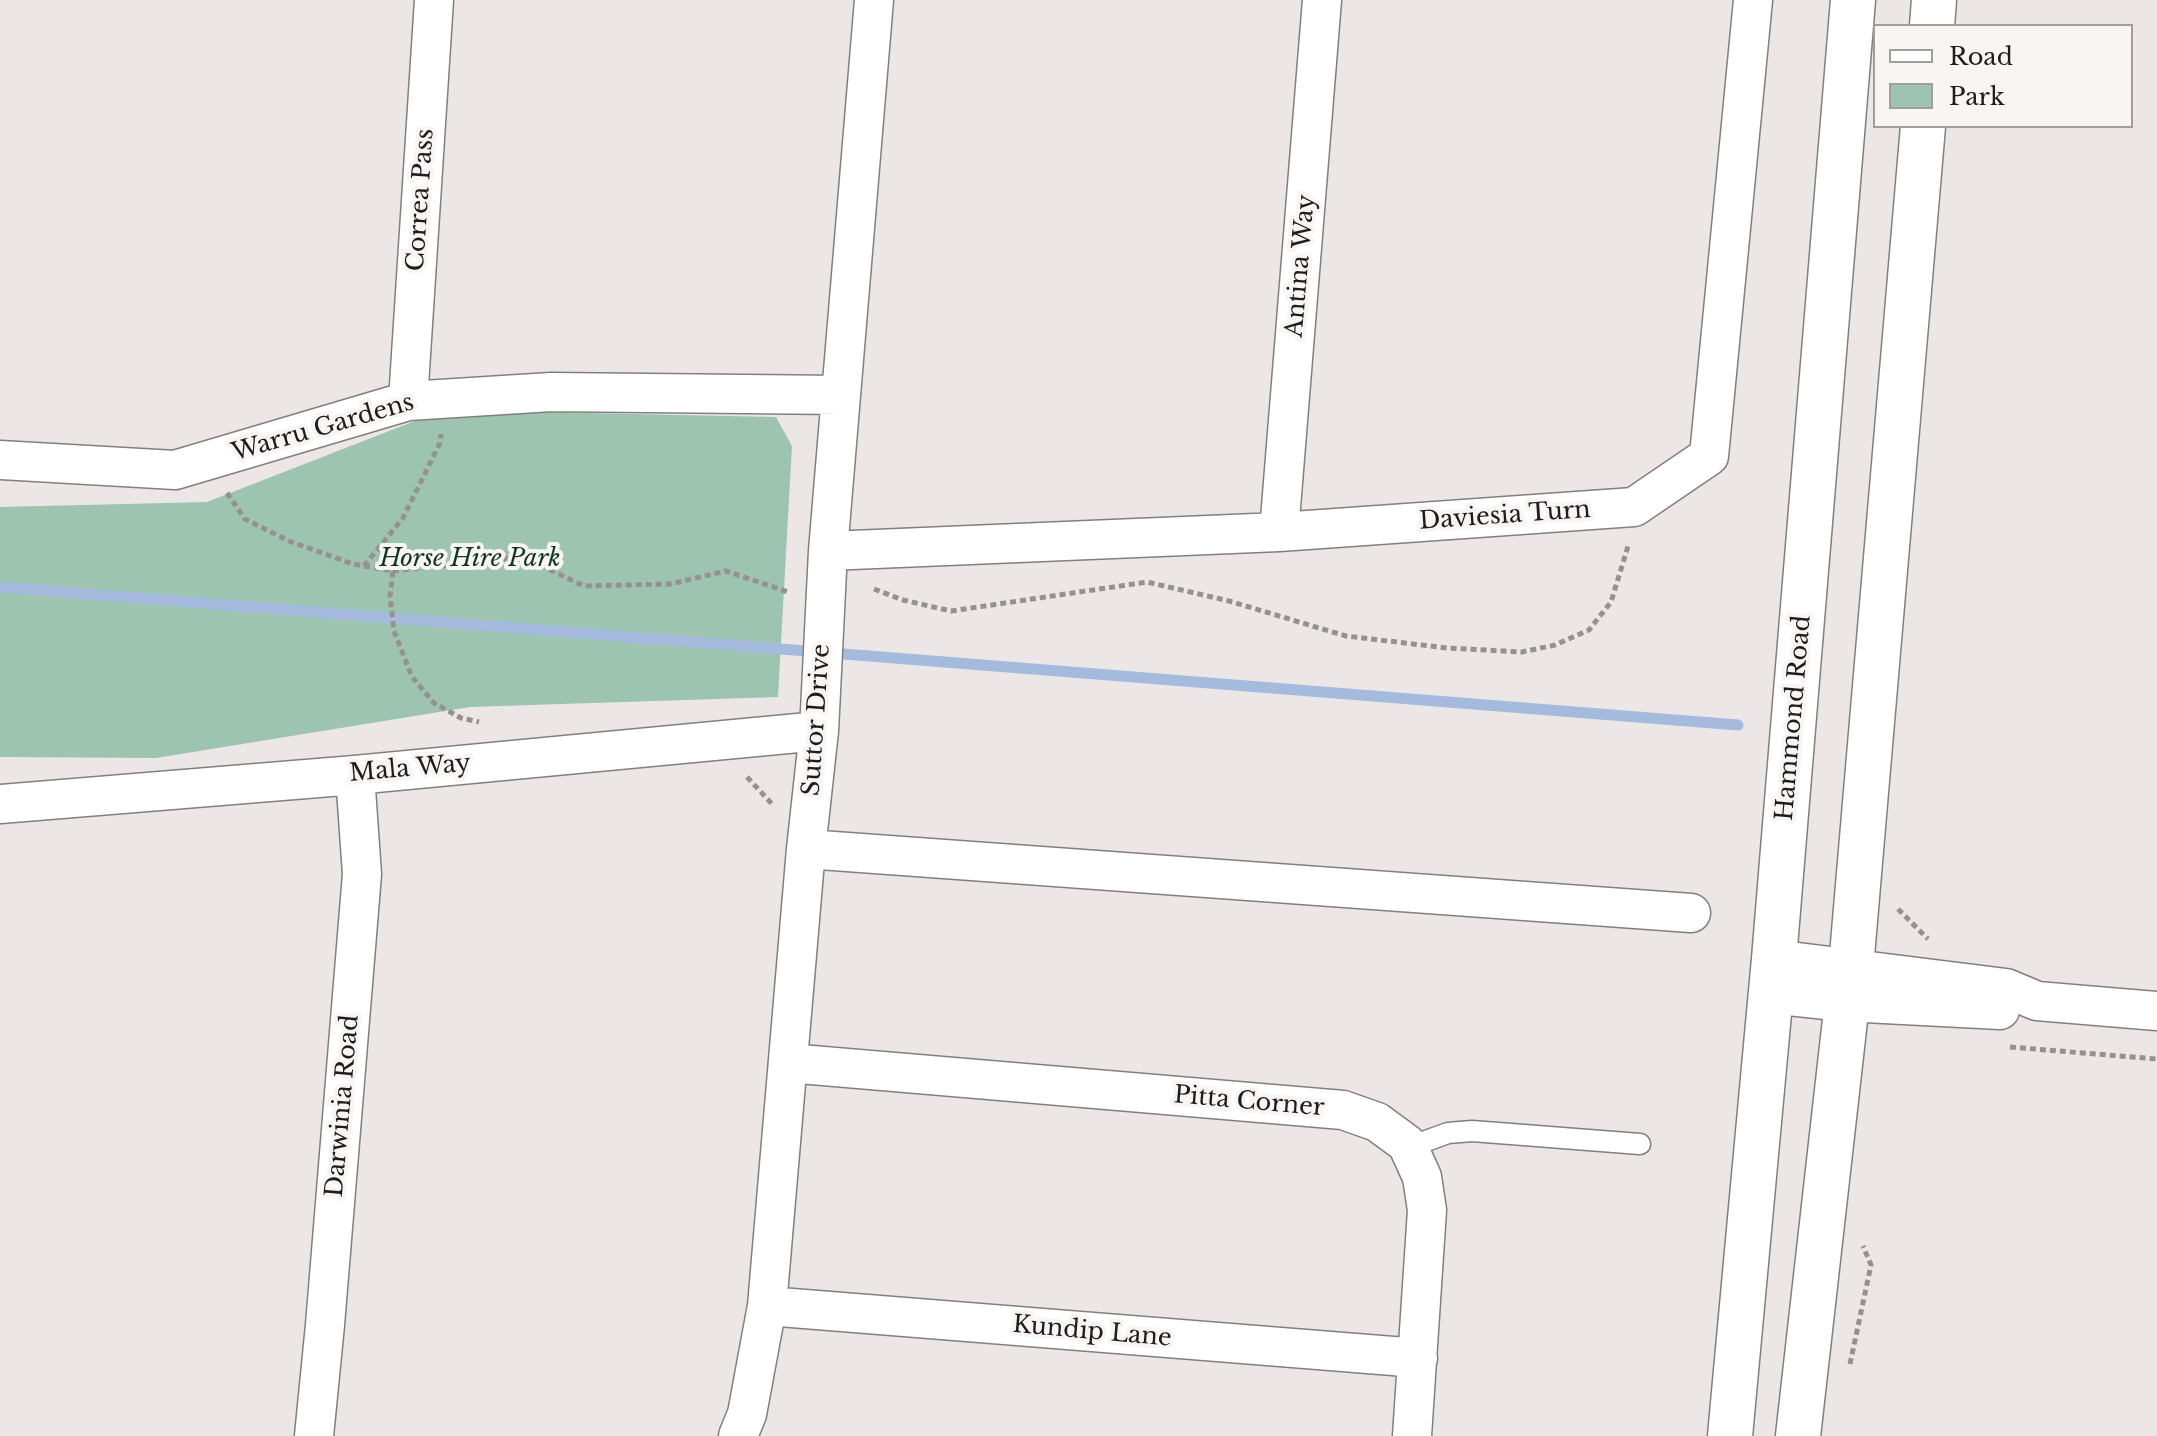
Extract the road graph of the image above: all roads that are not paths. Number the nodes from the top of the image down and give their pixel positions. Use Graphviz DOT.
graph roads {
  1 [pos="434,0"];
  2 [pos="874,0"];
  3 [pos="1322,0"];
  4 [pos="1753,0"];
  5 [pos="1853,0"];
  6 [pos="1934,0"];
  7 [pos="1932,24"];
  8 [pos="1923,128"];
  9 [pos="841,395"];
  10 [pos="425,400"];
  11 [pos="0,460"];
  12 [pos="1279,532"];
  13 [pos="828,551"];
  14 [pos="819,731"];
  15 [pos="355,775"];
  16 [pos="0,804"];
  17 [pos="806,849"];
  18 [pos="1691,913"];
  19 [pos="1772,976"];
  20 [pos="1848,984"];
  21 [pos="2157,1011"];
  22 [pos="788,1063"];
  23 [pos="1640,1144"];
  24 [pos="1409,1150"];
  25 [pos="767,1306"];
  26 [pos="1418,1358"];
  27 [pos="314,1436"];
  28 [pos="738,1436"];
  29 [pos="1412,1436"];
  30 [pos="1730,1436"];
  31 [pos="1798,1436"];
  1 -- 10 [label="street, Correa Pass"];
  2 -- 9 [label="street, Suttor Drive"];
  3 -- 12 [label="street, Antina Way"];
  4 -- 12 [label="street, Daviesia Turn"];
  5 -- 19 [label="main road, Hammond Road"];
  6 -- 7 [label="main road"];
  8 -- 20 [label="main road"];
  9 -- 10 [label="street, Warru Gardens"];
  9 -- 13 [label="street, Suttor Drive"];
  10 -- 11 [label="street, Warru Gardens"];
  12 -- 13 [label="street, Daviesia Turn"];
  13 -- 14 [label="street, Suttor Drive"];
  14 -- 15 [label="street, Mala Way"];
  14 -- 17 [label="street, Suttor Drive"];
  15 -- 16 [label="street, Mala Way"];
  15 -- 27 [label="street, Darwinia Road"];
  17 -- 18 [label="street"];
  17 -- 22 [label="street, Suttor Drive"];
  19 -- 20 [label="street"];
  19 -- 30 [label="main road, Hammond Road"];
  20 -- 21 [label="street"];
  20 -- 31 [label="main road"];
  22 -- 24 [label="street, Pitta Corner"];
  22 -- 25 [label="street, Suttor Drive"];
  23 -- 24 [label="lane"];
  24 -- 26 [label="street, Pitta Corner"];
  25 -- 26 [label="street, Kundip Lane"];
  25 -- 28 [label="street, Suttor Drive"];
  26 -- 29 [label="street, Pitta Corner"];
}
